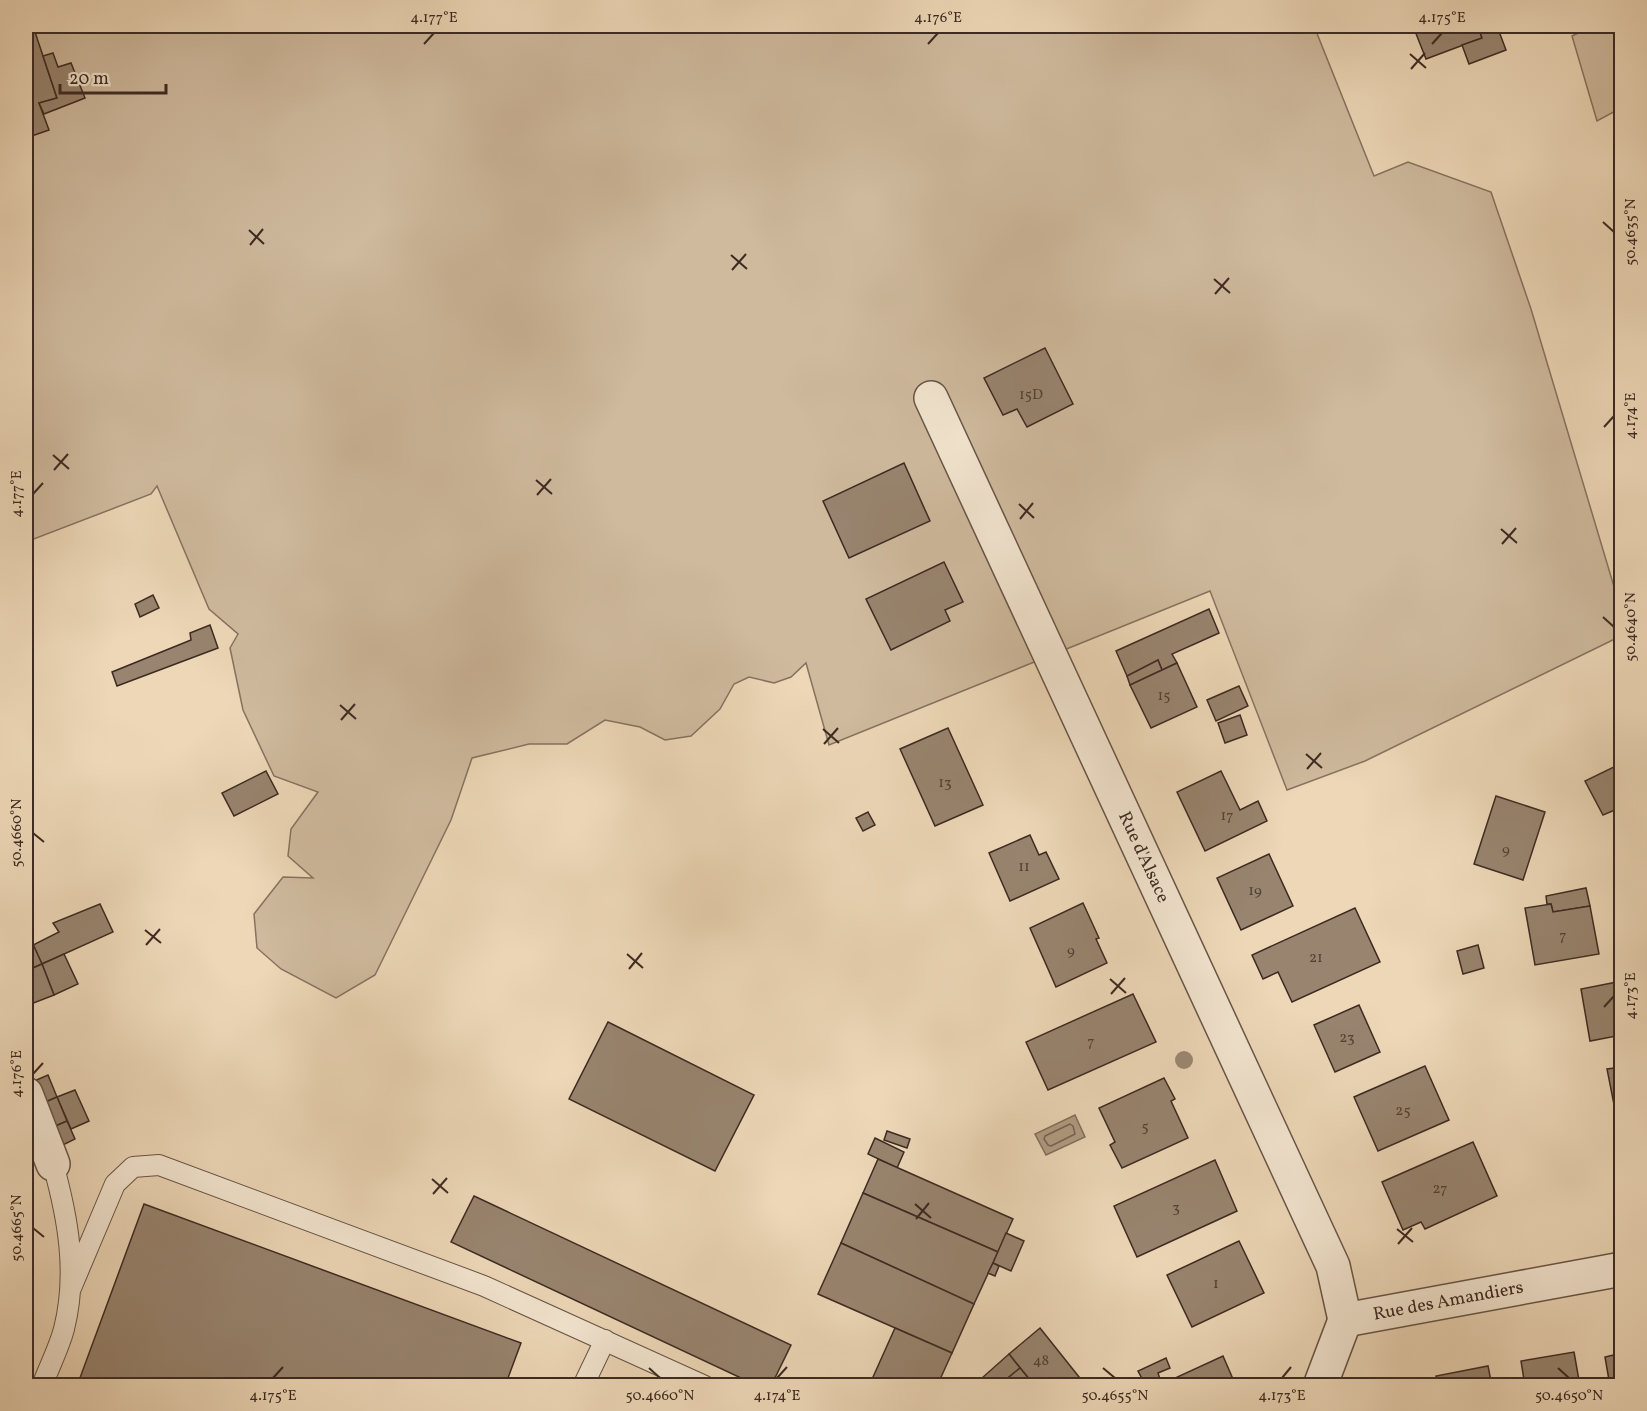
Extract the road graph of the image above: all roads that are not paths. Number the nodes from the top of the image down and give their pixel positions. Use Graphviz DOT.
graph roads {
  1 [pos="931,398"];
  2 [pos="26,1094"];
  3 [pos="53,1164"];
  4 [pos="1622,1269"];
  5 [pos="71,1288"];
  6 [pos="1345,1320"];
  7 [pos="605,1340"];
  8 [pos="42,1386"];
  9 [pos="583,1386"];
  10 [pos="705,1386"];
  11 [pos="1320,1386"];
  1 -- 6 [label="street, Rue d'Alsace"];
  2 -- 3 [label="street"];
  3 -- 5 [label="lane"];
  4 -- 6 [label="street, Rue des Amandiers"];
  5 -- 7 [label="lane"];
  5 -- 8 [label="lane"];
  6 -- 11 [label="street"];
  7 -- 9 [label="lane"];
  7 -- 10 [label="lane"];
}
